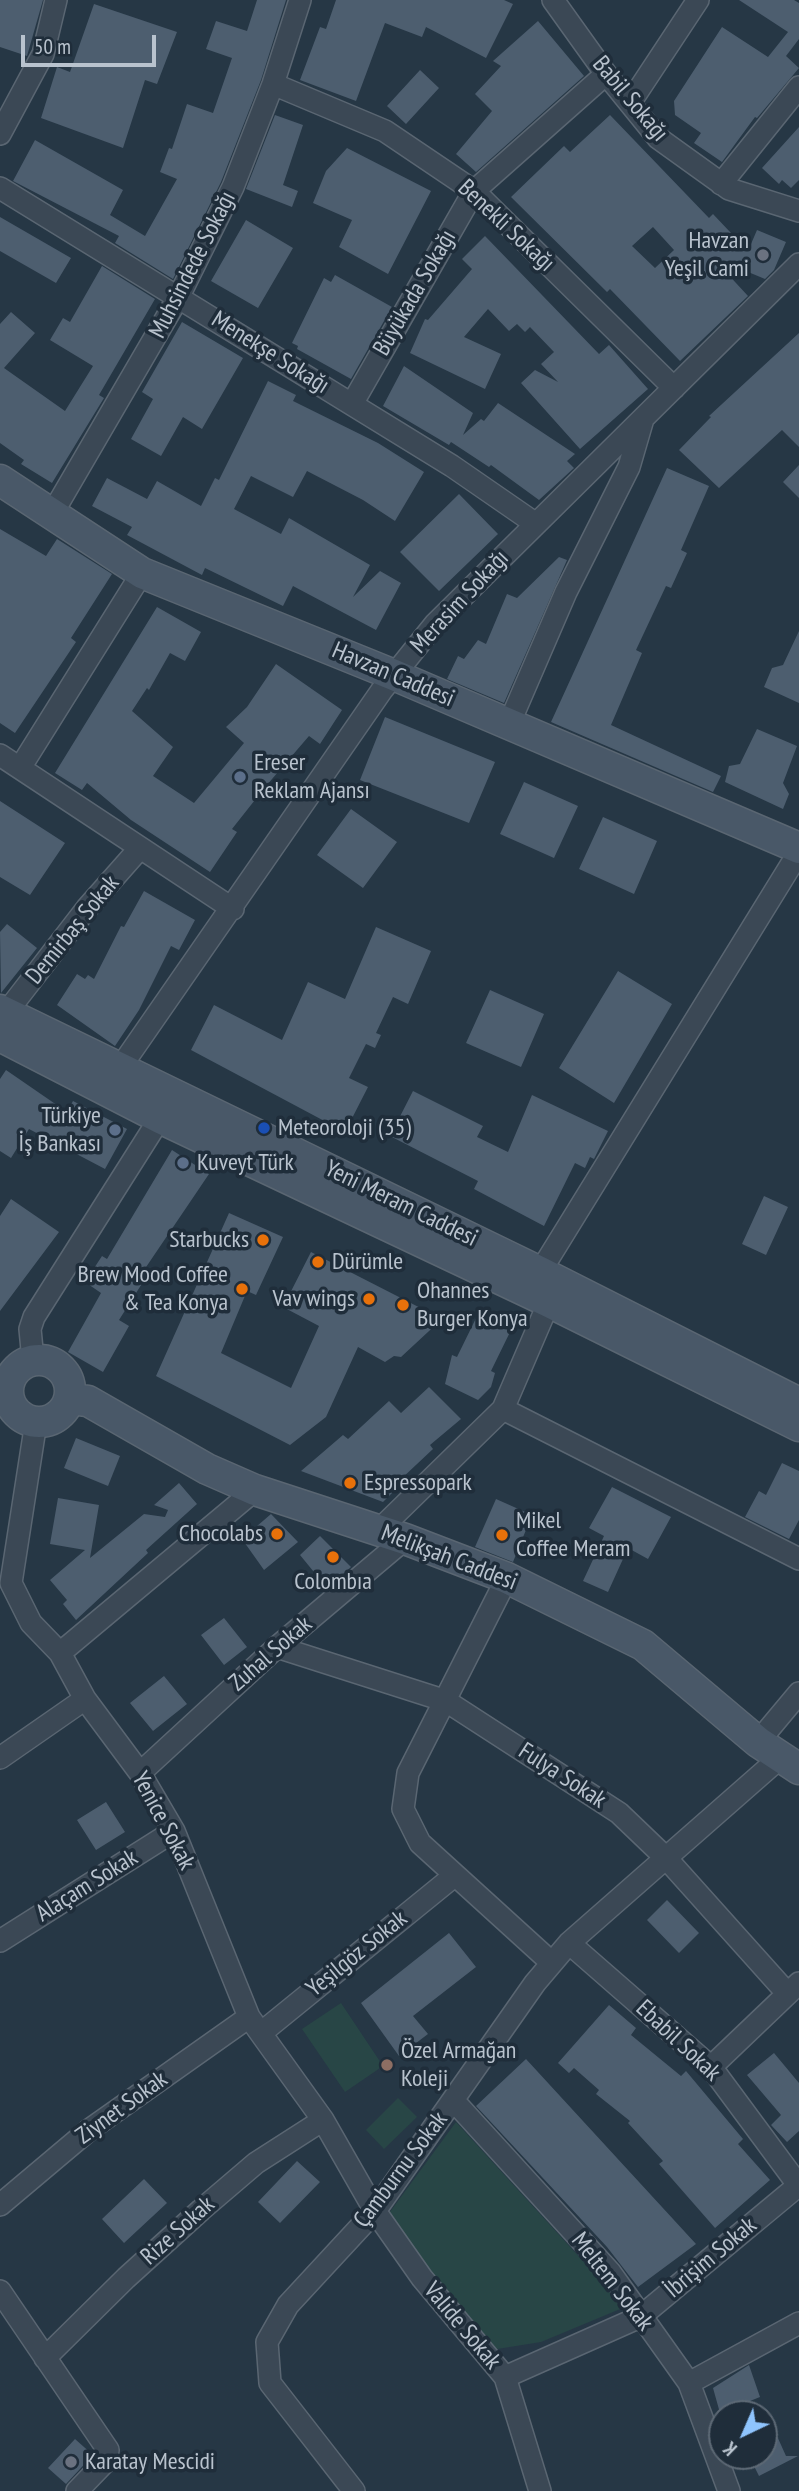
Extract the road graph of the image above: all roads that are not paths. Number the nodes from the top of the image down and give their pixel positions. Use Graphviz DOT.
graph roads {
  1 [pos="56,0"];
  2 [pos="300,0"];
  3 [pos="553,0"];
  4 [pos="698,0"];
  5 [pos="606,74"];
  6 [pos="273,84"];
  7 [pos="799,87"];
  8 [pos="630,103"];
  9 [pos="0,134"];
  10 [pos="721,184"];
  11 [pos="0,188"];
  12 [pos="474,191"];
  13 [pos="799,211"];
  14 [pos="799,264"];
  15 [pos="179,296"];
  16 [pos="674,387"];
  17 [pos="352,404"];
  18 [pos="644,418"];
  19 [pos="0,480"];
  20 [pos="52,514"];
  21 [pos="536,524"];
  22 [pos="142,573"];
  23 [pos="394,675"];
  24 [pos="509,724"];
  25 [pos="0,755"];
  26 [pos="20,768"];
  27 [pos="140,848"];
  28 [pos="799,850"];
  29 [pos="233,909"];
  30 [pos="2,1020"];
  31 [pos="113,1079"];
  32 [pos="160,1118"];
  33 [pos="540,1272"];
  34 [pos="549,1302"];
  35 [pos="18,1358"];
  36 [pos="4,1392"];
  37 [pos="70,1399"];
  38 [pos="799,1403"];
  39 [pos="503,1409"];
  40 [pos="36,1422"];
  41 [pos="799,1426"];
  42 [pos="255,1490"];
  43 [pos="392,1535"];
  44 [pos="799,1559"];
  45 [pos="507,1578"];
  46 [pos="6,1587"];
  47 [pos="277,1647"];
  48 [pos="60,1653"];
  49 [pos="799,1693"];
  50 [pos="85,1699"];
  51 [pos="446,1700"];
  52 [pos="780,1756"];
  53 [pos="0,1758"];
  54 [pos="140,1773"];
  55 [pos="174,1831"];
  56 [pos="666,1858"];
  57 [pos="454,1876"];
  58 [pos="0,1941"];
  59 [pos="569,1943"];
  60 [pos="552,1963"];
  61 [pos="793,1988"];
  62 [pos="255,2025"];
  63 [pos="710,2067"];
  64 [pos="453,2100"];
  65 [pos="323,2120"];
  66 [pos="799,2185"];
  67 [pos="0,2205"];
  68 [pos="374,2211"];
  69 [pos="0,2291"];
  70 [pos="640,2317"];
  71 [pos="799,2323"];
  72 [pos="45,2358"];
  73 [pos="505,2377"];
  74 [pos="689,2383"];
  75 [pos="76,2491"];
  76 [pos="354,2491"];
  77 [pos="540,2491"];
  78 [pos="729,2491"];
  1 -- 9 [label="street"];
  2 -- 6 [label="street, Muhsindede Sokağı"];
  3 -- 5 [label="street, Babil Sokağı"];
  4 -- 8 [label="street"];
  5 -- 8 [label="street, Babil Sokağı"];
  5 -- 12 [label="street, Büyükada Sokağı"];
  6 -- 12 [label="street, Benekli Sokağı"];
  6 -- 15 [label="street, Muhsindede Sokağı"];
  7 -- 10 [label="street"];
  8 -- 10 [label="street, Babil Sokağı"];
  10 -- 13 [label="street, Babil Sokağı"];
  11 -- 15 [label="street, Menekşe Sokağı"];
  12 -- 16 [label="street, Benekli Sokağı"];
  12 -- 17 [label="street, Büyükada Sokağı"];
  14 -- 16 [label="street, Merasim Sokağı"];
  15 -- 17 [label="street, Menekşe Sokağı"];
  15 -- 20 [label="street, Muhsindede Sokağı"];
  16 -- 18 [label="street, Merasim Sokağı"];
  17 -- 21 [label="street, Menekşe Sokağı"];
  18 -- 21 [label="street, Merasim Sokağı"];
  18 -- 24 [label="street"];
  19 -- 20 [label="street, Havzan Caddesi"];
  20 -- 22 [label="street, Havzan Caddesi"];
  21 -- 23 [label="street, Merasim Sokağı"];
  22 -- 23 [label="street, Havzan Caddesi"];
  22 -- 26 [label="street"];
  23 -- 24 [label="street, Havzan Caddesi"];
  23 -- 29 [label="street, Merasim Sokağı"];
  24 -- 28 [label="street, Havzan Caddesi"];
  25 -- 26 [label="street"];
  26 -- 27 [label="street"];
  27 -- 29 [label="street"];
  27 -- 30 [label="street, Demirbaş Sokak"];
  28 -- 33 [label="street"];
  29 -- 31 [label="street, Merasim Sokağı"];
  30 -- 31 [label="street, Yeni Meram Caddesi"];
  31 -- 32 [label="street, Yeni Meram Caddesi"];
  31 -- 33 [label="street, Yeni Meram Caddesi"];
  32 -- 34 [label="street, Yeni Meram Caddesi"];
  32 -- 35 [label="street"];
  33 -- 38 [label="street, Yeni Meram Caddesi"];
  34 -- 39 [label="street"];
  34 -- 41 [label="street, Yeni Meram Caddesi"];
  35 -- 36 [label="street"];
  35 -- 37 [label="street"];
  36 -- 40 [label="street"];
  37 -- 40 [label="street"];
  37 -- 42 [label="street, Melikşah Caddesi"];
  39 -- 43 [label="street, Zuhal Sokak"];
  39 -- 44 [label="street"];
  40 -- 46 [label="street, Yenice Sokak"];
  42 -- 43 [label="street, Melikşah Caddesi"];
  42 -- 48 [label="street"];
  43 -- 45 [label="street, Melikşah Caddesi"];
  43 -- 47 [label="street, Zuhal Sokak"];
  45 -- 51 [label="street"];
  45 -- 52 [label="street, Melikşah Caddesi"];
  46 -- 48 [label="street, Yenice Sokak"];
  47 -- 51 [label="street, Fulya Sokak"];
  47 -- 54 [label="street, Zuhal Sokak"];
  48 -- 50 [label="street, Yenice Sokak"];
  49 -- 52 [label="street, Çamburnu Sokak"];
  50 -- 53 [label="street"];
  50 -- 54 [label="street, Yenice Sokak"];
  51 -- 56 [label="street, Fulya Sokak"];
  51 -- 57 [label="street"];
  52 -- 56 [label="street, Çamburnu Sokak"];
  54 -- 55 [label="street, Yenice Sokak"];
  55 -- 58 [label="street, Alaçam Sokak"];
  55 -- 62 [label="street, Yenice Sokak"];
  56 -- 59 [label="street, Çamburnu Sokak"];
  56 -- 61 [label="street, Fulya Sokak"];
  57 -- 60 [label="street"];
  57 -- 62 [label="street, Yeşilgöz Sokak"];
  59 -- 60 [label="street, Çamburnu Sokak"];
  59 -- 63 [label="street, Ebabil Sokak"];
  60 -- 64 [label="street, Çamburnu Sokak"];
  61 -- 63 [label="street"];
  62 -- 65 [label="street, Yenice Sokak"];
  62 -- 67 [label="street, Ziynet Sokak"];
  63 -- 66 [label="street, Ebabil Sokak"];
  64 -- 68 [label="street, Çamburnu Sokak"];
  64 -- 70 [label="street, Meltem Sokak"];
  65 -- 68 [label="street, Yenice Sokak"];
  65 -- 72 [label="street, Rize Sokak"];
  66 -- 70 [label="street, İbrişim Sokak"];
  68 -- 73 [label="street, Valide Sokak"];
  68 -- 76 [label="street, Çamburnu Sokak"];
  69 -- 72 [label="street"];
  70 -- 73 [label="street, İbrişim Sokak"];
  70 -- 74 [label="street, Meltem Sokak"];
  71 -- 74 [label="street"];
  72 -- 75 [label="street"];
  73 -- 77 [label="street, Valide Sokak"];
  74 -- 78 [label="street, Meltem Sokak"];
}
